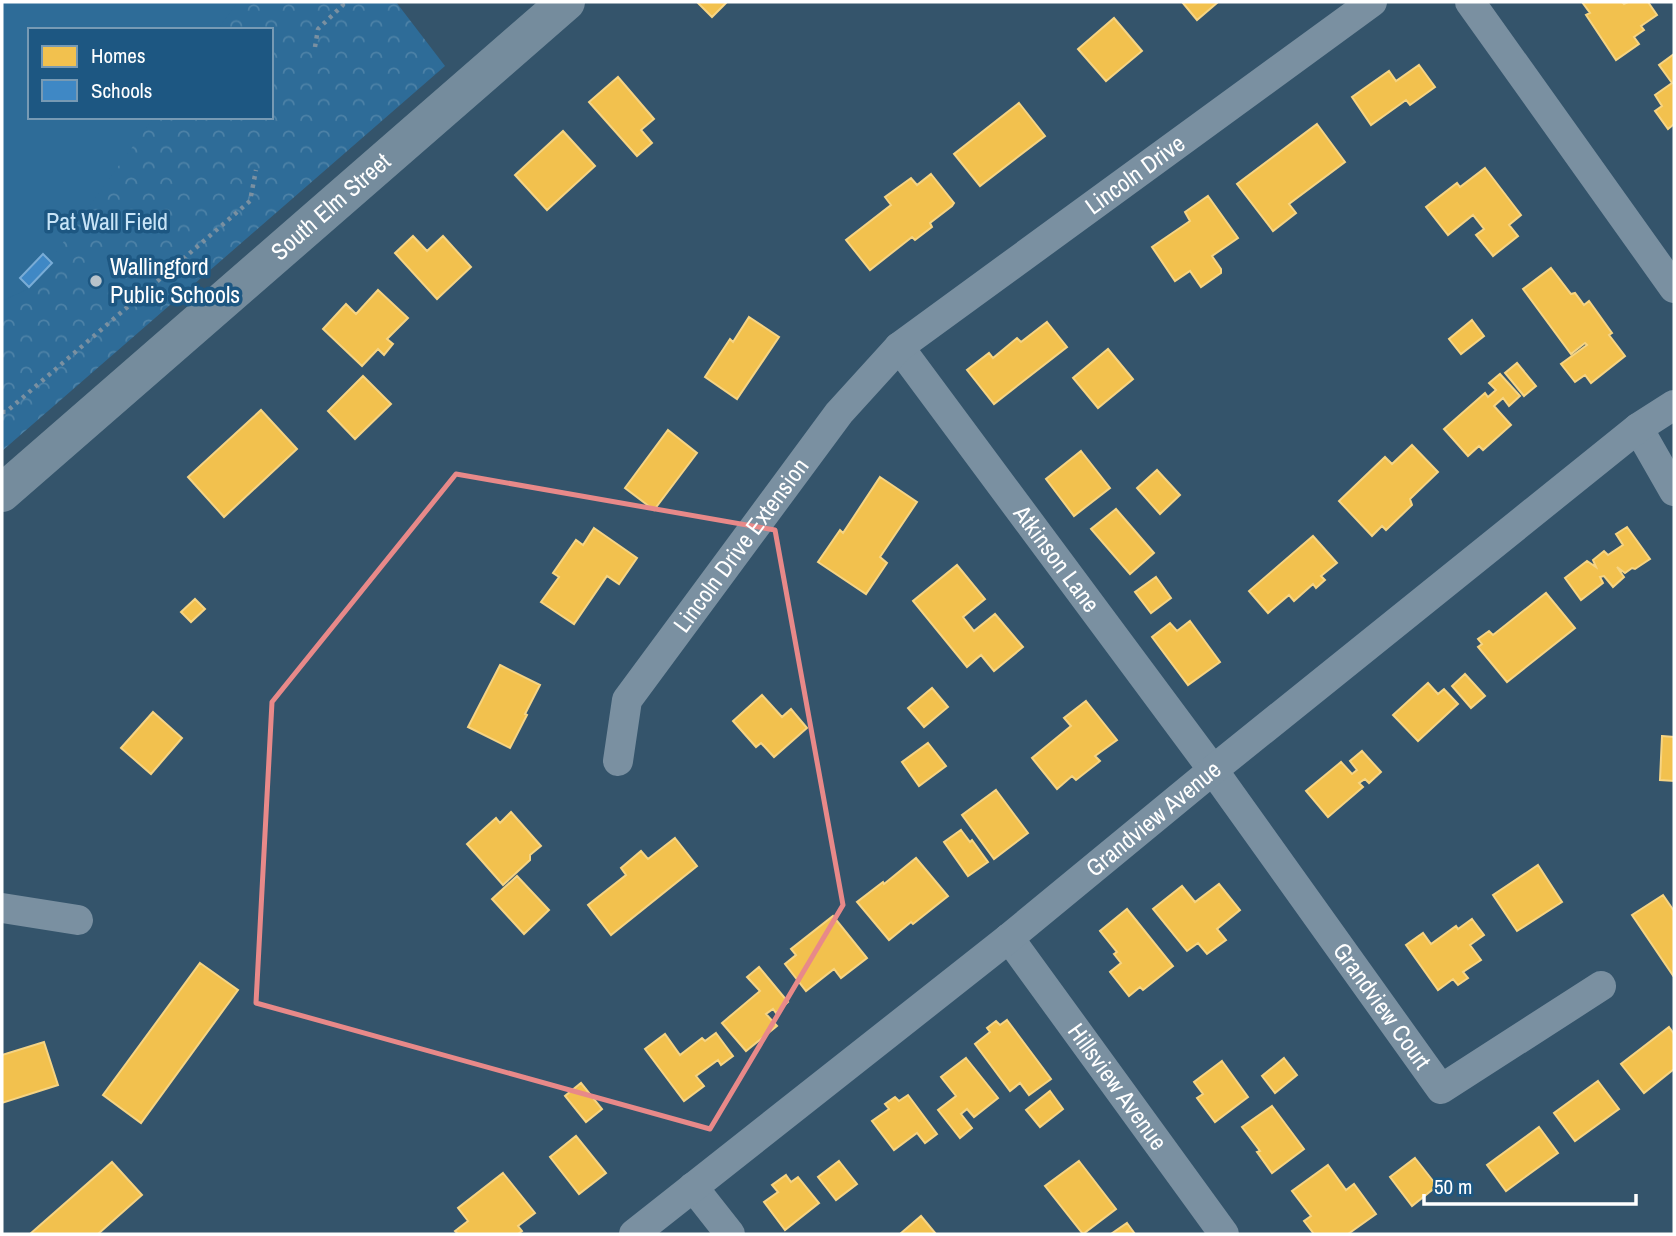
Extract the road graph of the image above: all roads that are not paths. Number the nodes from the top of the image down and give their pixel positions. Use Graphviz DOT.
graph roads {
  1 [pos="566,2"];
  2 [pos="1372,2"];
  3 [pos="1470,2"];
  4 [pos="1674,288"];
  5 [pos="899,347"];
  6 [pos="1674,405"];
  7 [pos="1638,428"];
  8 [pos="1674,491"];
  9 [pos="2,494"];
  10 [pos="618,761"];
  11 [pos="1213,770"];
  12 [pos="2,908"];
  13 [pos="78,920"];
  14 [pos="1009,938"];
  15 [pos="1601,986"];
  16 [pos="693,1188"];
  17 [pos="634,1234"];
  18 [pos="730,1234"];
  19 [pos="1224,1234"];
  1 -- 9 [label="main road, South Elm Street"];
  2 -- 5 [label="street, Lincoln Drive"];
  3 -- 4 [label="street"];
  5 -- 10 [label="street, Lincoln Drive Extension"];
  5 -- 11 [label="street, Atkinson Lane"];
  6 -- 7 [label="street, Grandview Avenue"];
  7 -- 8 [label="street"];
  7 -- 11 [label="street, Grandview Avenue"];
  11 -- 14 [label="street, Grandview Avenue"];
  11 -- 15 [label="street, Grandview Court"];
  12 -- 13 [label="street"];
  14 -- 16 [label="street, Grandview Avenue"];
  14 -- 19 [label="street, Hillsview Avenue"];
  16 -- 17 [label="street, Grandview Avenue"];
  16 -- 18 [label="street"];
}
